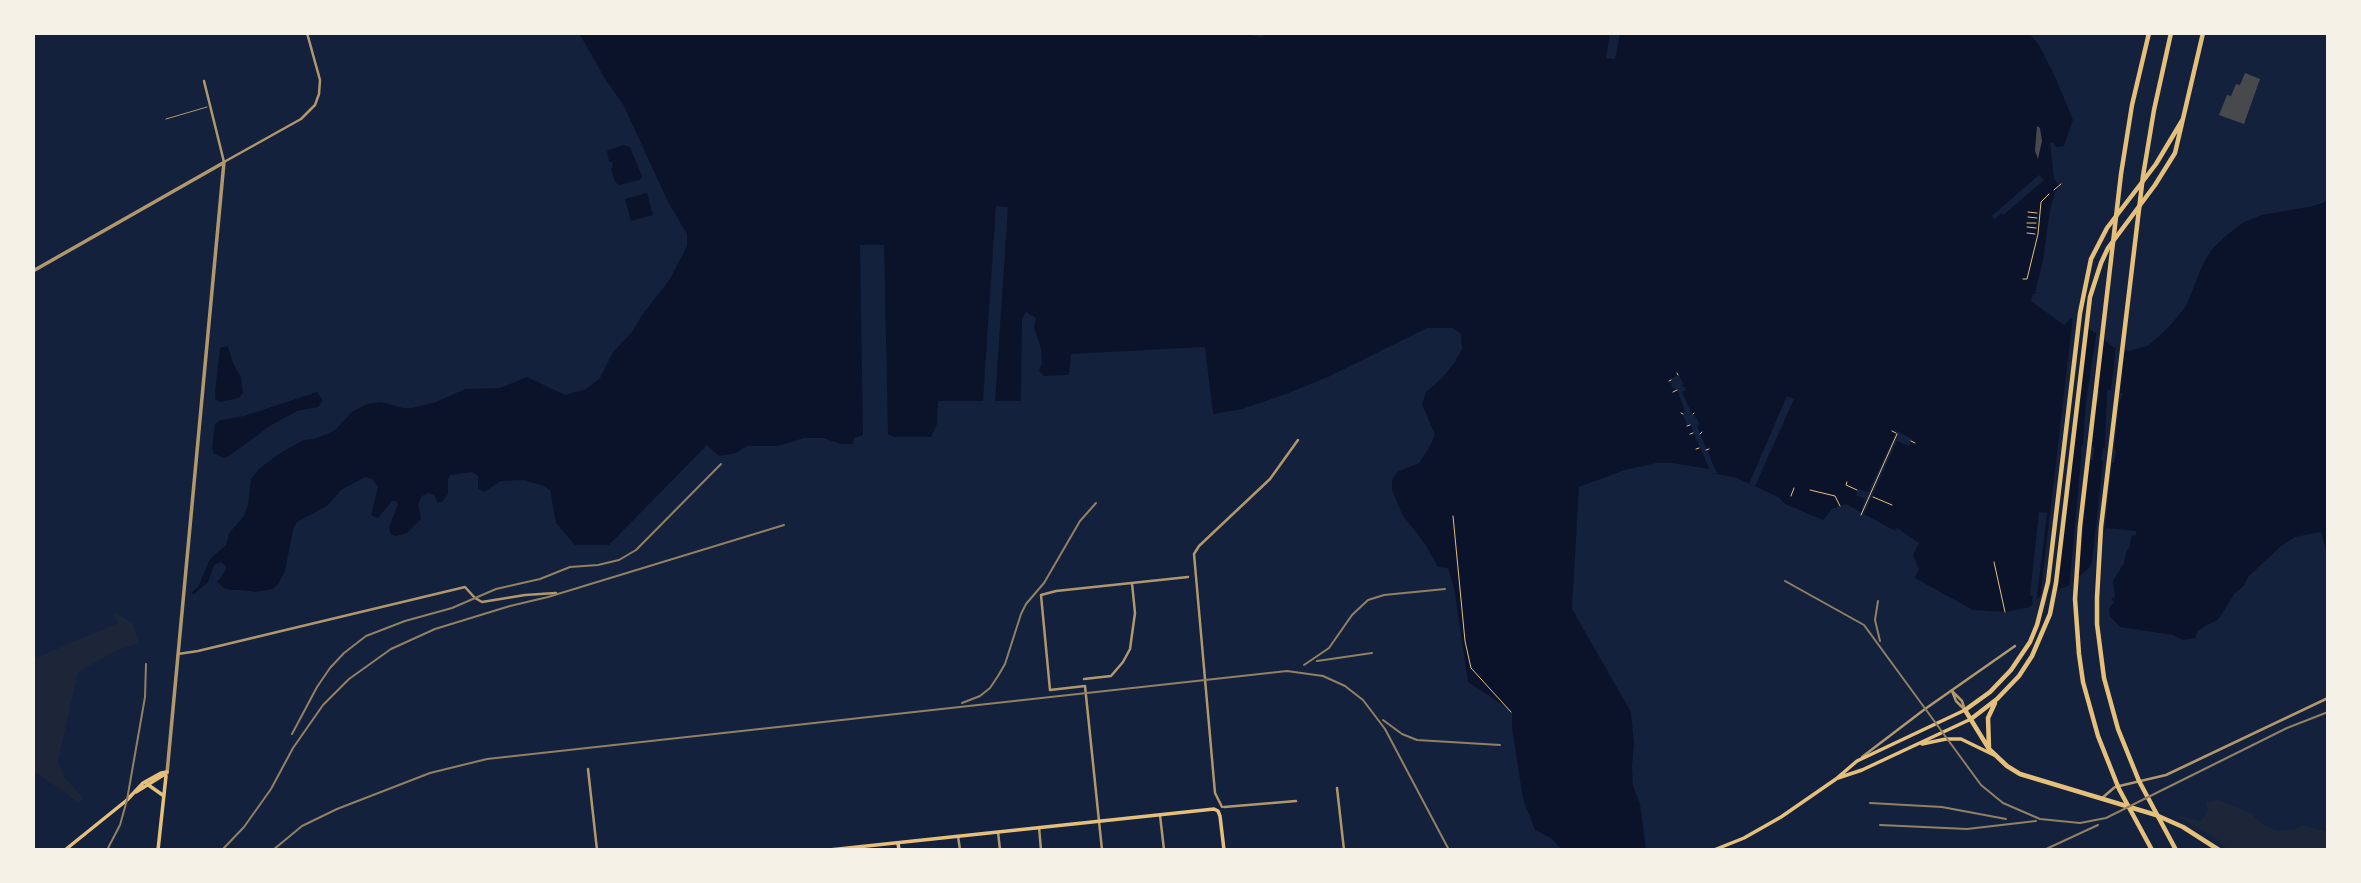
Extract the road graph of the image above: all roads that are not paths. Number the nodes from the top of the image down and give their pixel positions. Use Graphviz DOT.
graph roads {
  1 [pos="307,33"];
  2 [pos="2149,33"];
  3 [pos="2171,33"];
  4 [pos="2203,33"];
  5 [pos="204,81"];
  6 [pos="211,106"];
  7 [pos="166,119"];
  8 [pos="2183,119"];
  9 [pos="224,162"];
  10 [pos="33,271"];
  11 [pos="1298,440"];
  12 [pos="1188,577"];
  13 [pos="1132,583"];
  14 [pos="556,593"];
  15 [pos="2015,646"];
  16 [pos="178,653"];
  17 [pos="1084,679"];
  18 [pos="1952,691"];
  19 [pos="2328,698"];
  20 [pos="1997,699"];
  21 [pos="1965,709"];
  22 [pos="1971,719"];
  23 [pos="1913,746"];
  24 [pos="1989,749"];
  25 [pos="1998,758"];
  26 [pos="1857,761"];
  27 [pos="588,769"];
  28 [pos="167,774"];
  29 [pos="1836,779"];
  30 [pos="147,784"];
  31 [pos="1337,788"];
  32 [pos="134,793"];
  33 [pos="164,796"];
  34 [pos="2101,799"];
  35 [pos="1296,801"];
  36 [pos="1220,809"];
  37 [pos="1160,815"];
  38 [pos="1099,821"];
  39 [pos="1039,827"];
  40 [pos="998,832"];
  41 [pos="958,836"];
  42 [pos="898,843"];
  43 [pos="839,849"];
  44 [pos="65,850"];
  45 [pos="160,850"];
  46 [pos="597,850"];
  47 [pos="829,850"];
  48 [pos="899,850"];
  49 [pos="960,850"];
  50 [pos="1000,850"];
  51 [pos="1041,850"];
  52 [pos="1102,850"];
  53 [pos="1164,850"];
  54 [pos="1224,850"];
  55 [pos="1344,850"];
  56 [pos="1714,850"];
  57 [pos="2152,850"];
  58 [pos="2176,850"];
  59 [pos="2219,850"];
  1 -- 9 [label="street"];
  2 -- 57 [label="main road"];
  3 -- 58 [label="main road"];
  4 -- 8 [label="main road"];
  5 -- 6 [label="street"];
  6 -- 7 [label="lane"];
  6 -- 9 [label="street"];
  8 -- 20 [label="main road"];
  8 -- 21 [label="main road"];
  9 -- 10 [label="street"];
  9 -- 16 [label="street"];
  11 -- 36 [label="street"];
  12 -- 13 [label="street"];
  13 -- 17 [label="street"];
  13 -- 38 [label="street"];
  14 -- 16 [label="street"];
  15 -- 18 [label="street"];
  16 -- 28 [label="street"];
  18 -- 21 [label="street"];
  18 -- 26 [label="street"];
  19 -- 34 [label="street"];
  20 -- 22 [label="main road"];
  20 -- 24 [label="main road"];
  21 -- 22 [label="main road"];
  21 -- 26 [label="main road"];
  22 -- 23 [label="main road"];
  22 -- 24 [label="main road"];
  23 -- 25 [label="main road"];
  23 -- 29 [label="main road"];
  24 -- 25 [label="main road"];
  25 -- 34 [label="main road"];
  26 -- 29 [label="main road"];
  27 -- 46 [label="street"];
  28 -- 30 [label="main road"];
  28 -- 32 [label="main road"];
  28 -- 33 [label="main road"];
  29 -- 56 [label="main road"];
  30 -- 32 [label="main road"];
  30 -- 33 [label="main road"];
  31 -- 55 [label="street"];
  32 -- 44 [label="main road"];
  33 -- 45 [label="main road"];
  34 -- 59 [label="main road"];
  35 -- 36 [label="street"];
  36 -- 37 [label="main road"];
  36 -- 54 [label="main road"];
  37 -- 38 [label="main road"];
  37 -- 53 [label="street"];
  38 -- 39 [label="main road"];
  38 -- 52 [label="street"];
  39 -- 40 [label="main road"];
  39 -- 51 [label="street"];
  40 -- 41 [label="main road"];
  40 -- 50 [label="street"];
  41 -- 42 [label="main road"];
  41 -- 49 [label="street"];
  42 -- 43 [label="main road"];
  42 -- 48 [label="main road"];
  43 -- 47 [label="main road"];
}
